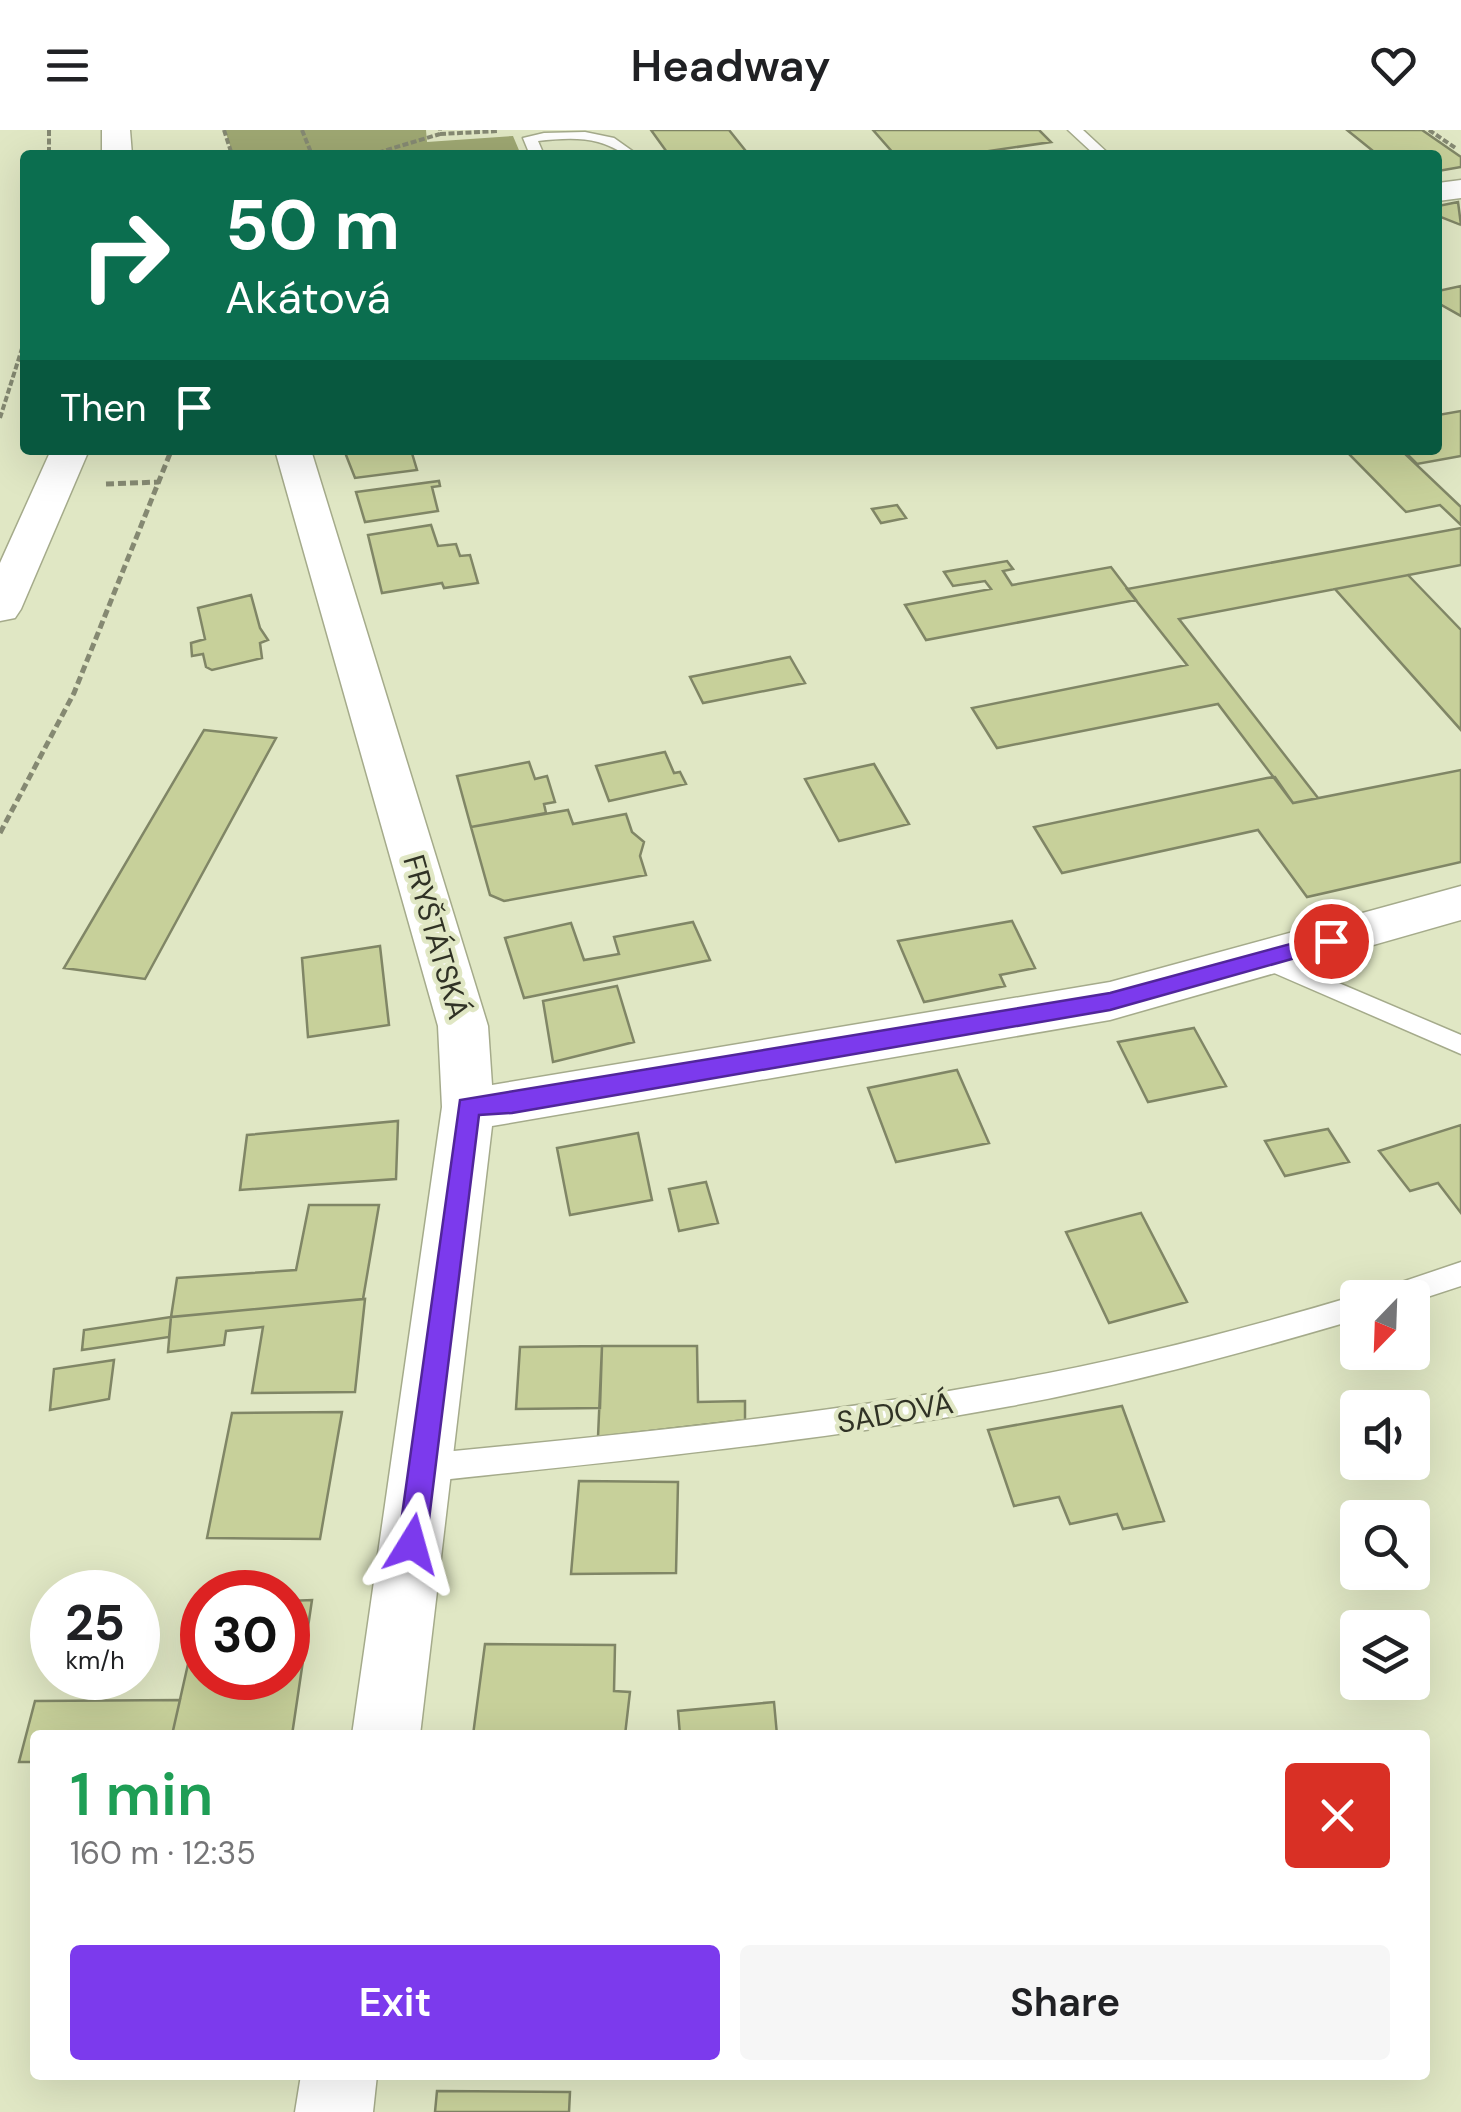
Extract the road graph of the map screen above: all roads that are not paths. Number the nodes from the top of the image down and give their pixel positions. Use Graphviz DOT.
graph roads {
  1 [pos="1075,130"];
  2 [pos="535,150"];
  3 [pos="627,150"];
  4 [pos="1097,150"];
  5 [pos="68,455"];
  6 [pos="294,455"];
  7 [pos="0,609"];
  8 [pos="1461,903"];
  9 [pos="1266,960"];
  10 [pos="1461,1045"];
  11 [pos="468,1107"];
  12 [pos="1461,1274"];
  13 [pos="1430,1284"];
  14 [pos="1340,1312"];
  15 [pos="423,1468"];
  16 [pos="387,1730"];
  17 [pos="338,2080"];
  18 [pos="334,2112"];
  1 -- 4 [label="lane"];
  2 -- 3 [label="lane"];
  5 -- 7 [label="main road"];
  6 -- 11 [label="street, FRYŠTÁTSKÁ"];
  8 -- 9 [label="street"];
  9 -- 10 [label="lane"];
  9 -- 11 [label="street"];
  11 -- 15 [label="street, FRYŠTÁTSKÁ"];
  12 -- 13 [label="lane"];
  14 -- 15 [label="lane, SADOVÁ"];
  15 -- 16 [label="street, FRYŠTÁTSKÁ"];
  17 -- 18 [label="street"];
}
